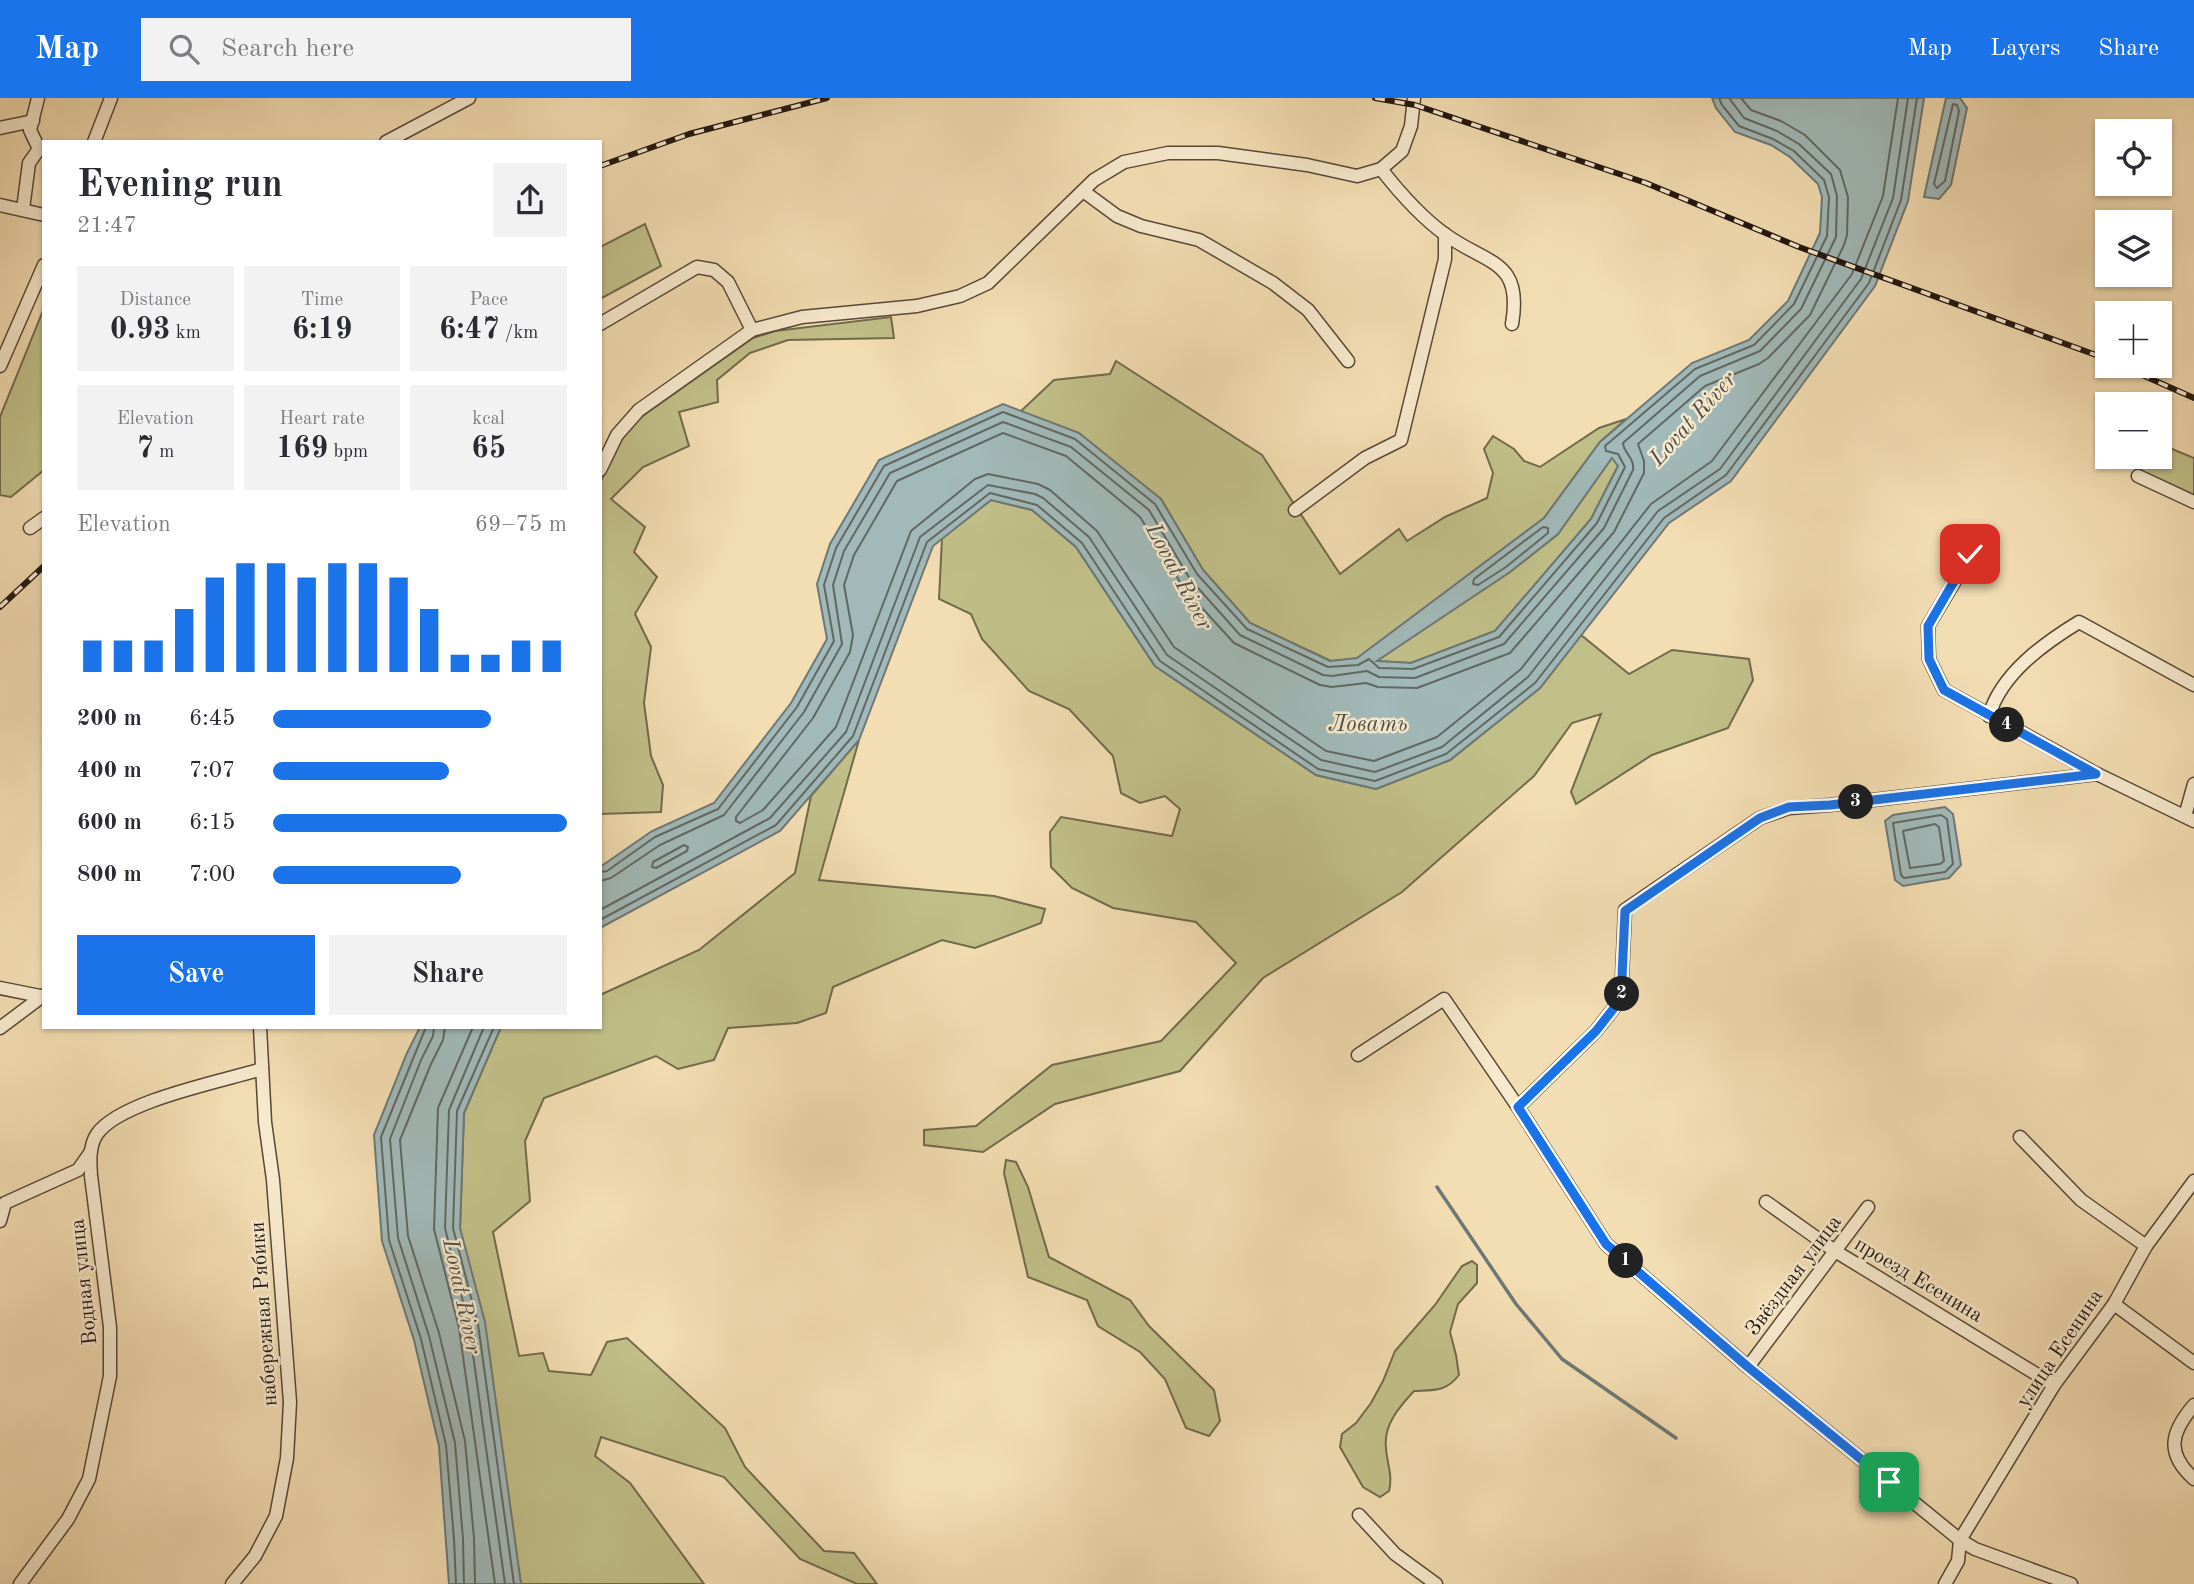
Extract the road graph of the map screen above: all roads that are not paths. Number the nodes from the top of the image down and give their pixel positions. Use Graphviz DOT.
graph roads {
  1 [pos="38,98"];
  2 [pos="111,98"];
  3 [pos="469,98"];
  4 [pos="1414,104"];
  5 [pos="33,121"];
  6 [pos="0,128"];
  7 [pos="95,140"];
  8 [pos="390,140"];
  9 [pos="1381,169"];
  10 [pos="1083,191"];
  11 [pos="0,205"];
  12 [pos="23,209"];
  13 [pos="42,214"];
  14 [pos="1445,234"];
  15 [pos="42,270"];
  16 [pos="602,323"];
  17 [pos="1512,324"];
  18 [pos="752,330"];
  19 [pos="1348,361"];
  20 [pos="0,366"];
  21 [pos="602,466"];
  22 [pos="2138,476"];
  23 [pos="2194,502"];
  24 [pos="1295,510"];
  25 [pos="42,519"];
  26 [pos="30,528"];
  27 [pos="1970,554"];
  28 [pos="2194,685"];
  29 [pos="1989,716"];
  30 [pos="2096,774"];
  31 [pos="2194,784"];
  32 [pos="2189,818"];
  33 [pos="0,988"];
  34 [pos="42,995"];
  35 [pos="0,1028"];
  36 [pos="260,1029"];
  37 [pos="1358,1055"];
  38 [pos="262,1069"];
  39 [pos="1518,1107"];
  40 [pos="2020,1137"];
  41 [pos="90,1152"];
  42 [pos="2194,1181"];
  43 [pos="1766,1202"];
  44 [pos="1868,1207"];
  45 [pos="0,1221"];
  46 [pos="2146,1246"];
  47 [pos="1835,1251"];
  48 [pos="2114,1304"];
  49 [pos="2194,1363"];
  50 [pos="1748,1367"];
  51 [pos="2054,1385"];
  52 [pos="2194,1405"];
  53 [pos="2194,1479"];
  54 [pos="1359,1515"];
  55 [pos="1960,1540"];
  56 [pos="20,1584"];
  57 [pos="232,1584"];
  58 [pos="1436,1584"];
  59 [pos="1945,1584"];
  60 [pos="2071,1584"];
  1 -- 5 [label="street"];
  2 -- 7 [label="street"];
  3 -- 8 [label="street"];
  4 -- 9 [label="street"];
  5 -- 6 [label="street"];
  5 -- 12 [label="street"];
  9 -- 10 [label="street"];
  9 -- 14 [label="street"];
  10 -- 18 [label="street"];
  10 -- 19 [label="street"];
  11 -- 12 [label="street"];
  12 -- 13 [label="street"];
  14 -- 17 [label="street"];
  14 -- 24 [label="street"];
  15 -- 20 [label="street"];
  16 -- 18 [label="street"];
  18 -- 21 [label="street"];
  22 -- 23 [label="street"];
  25 -- 26 [label="street"];
  27 -- 29 [label="street"];
  28 -- 29 [label="street"];
  29 -- 30 [label="street"];
  30 -- 32 [label="street"];
  30 -- 39 [label="street"];
  31 -- 32 [label="street"];
  33 -- 34 [label="street"];
  34 -- 35 [label="street"];
  36 -- 38 [label="street, набережная Рябики"];
  37 -- 39 [label="street"];
  38 -- 41 [label="street"];
  38 -- 57 [label="street, набережная Рябики"];
  39 -- 50 [label="street"];
  40 -- 46 [label="street"];
  41 -- 45 [label="street"];
  41 -- 56 [label="street, Водная улица"];
  42 -- 46 [label="street, улица Есенина"];
  43 -- 47 [label="street, проезд Есенина"];
  44 -- 47 [label="street, Звёздная улица"];
  46 -- 48 [label="street, улица Есенина"];
  47 -- 50 [label="street, Звёздная улица"];
  47 -- 51 [label="street, проезд Есенина"];
  48 -- 49 [label="street"];
  48 -- 51 [label="street, улица Есенина"];
  50 -- 55 [label="street"];
  51 -- 55 [label="street, улица Есенина"];
  52 -- 53 [label="street"];
  54 -- 58 [label="street"];
  55 -- 59 [label="street, улица Есенина"];
  55 -- 60 [label="street"];
}
